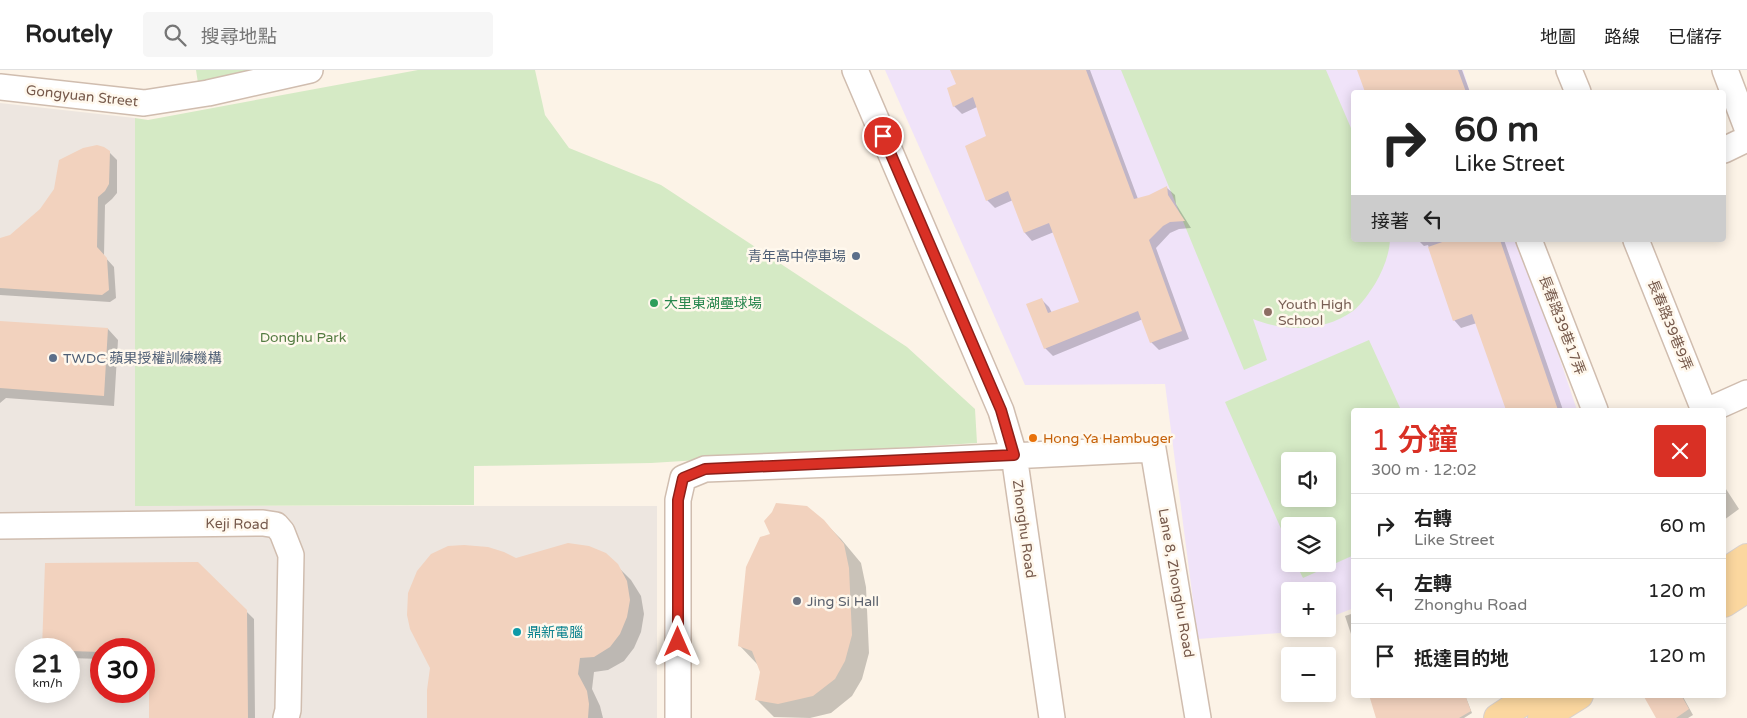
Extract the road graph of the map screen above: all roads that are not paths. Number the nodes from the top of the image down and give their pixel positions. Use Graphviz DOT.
graph roads {
  1 [pos="310,70"];
  2 [pos="855,70"];
  3 [pos="1569,70"];
  4 [pos="1725,70"];
  5 [pos="0,87"];
  6 [pos="1577,90"];
  7 [pos="1747,128"];
  8 [pos="1747,139"];
  9 [pos="1726,149"];
  10 [pos="1530,242"];
  11 [pos="1637,242"];
  12 [pos="1747,393"];
  13 [pos="1594,408"];
  14 [pos="1703,408"];
  15 [pos="1713,408"];
  16 [pos="1014,455"];
  17 [pos="0,526"];
  18 [pos="1747,558"];
  19 [pos="1726,572"];
  20 [pos="1747,588"];
  21 [pos="1726,601"];
  22 [pos="1528,698"];
  23 [pos="1574,698"];
  24 [pos="286,718"];
  25 [pos="678,718"];
  26 [pos="1052,718"];
  27 [pos="1198,718"];
  28 [pos="1498,718"];
  29 [pos="1542,718"];
  1 -- 5 [label="street, Gongyuan Street"];
  2 -- 16 [label="street, Zhonghu Road"];
  3 -- 6 [label="street"];
  4 -- 7 [label="street"];
  8 -- 9 [label="street"];
  10 -- 13 [label="street, 長春路39巷17弄"];
  11 -- 14 [label="street, 長春路39巷9弄"];
  12 -- 15 [label="street"];
  16 -- 25 [label="street"];
  16 -- 26 [label="street, Zhonghu Road"];
  16 -- 27 [label="street, Lane 8, Zhonghu Road"];
  17 -- 24 [label="street, Keji Road"];
  18 -- 19 [label="main road"];
  20 -- 21 [label="main road"];
  22 -- 28 [label="main road"];
  23 -- 29 [label="main road"];
}
